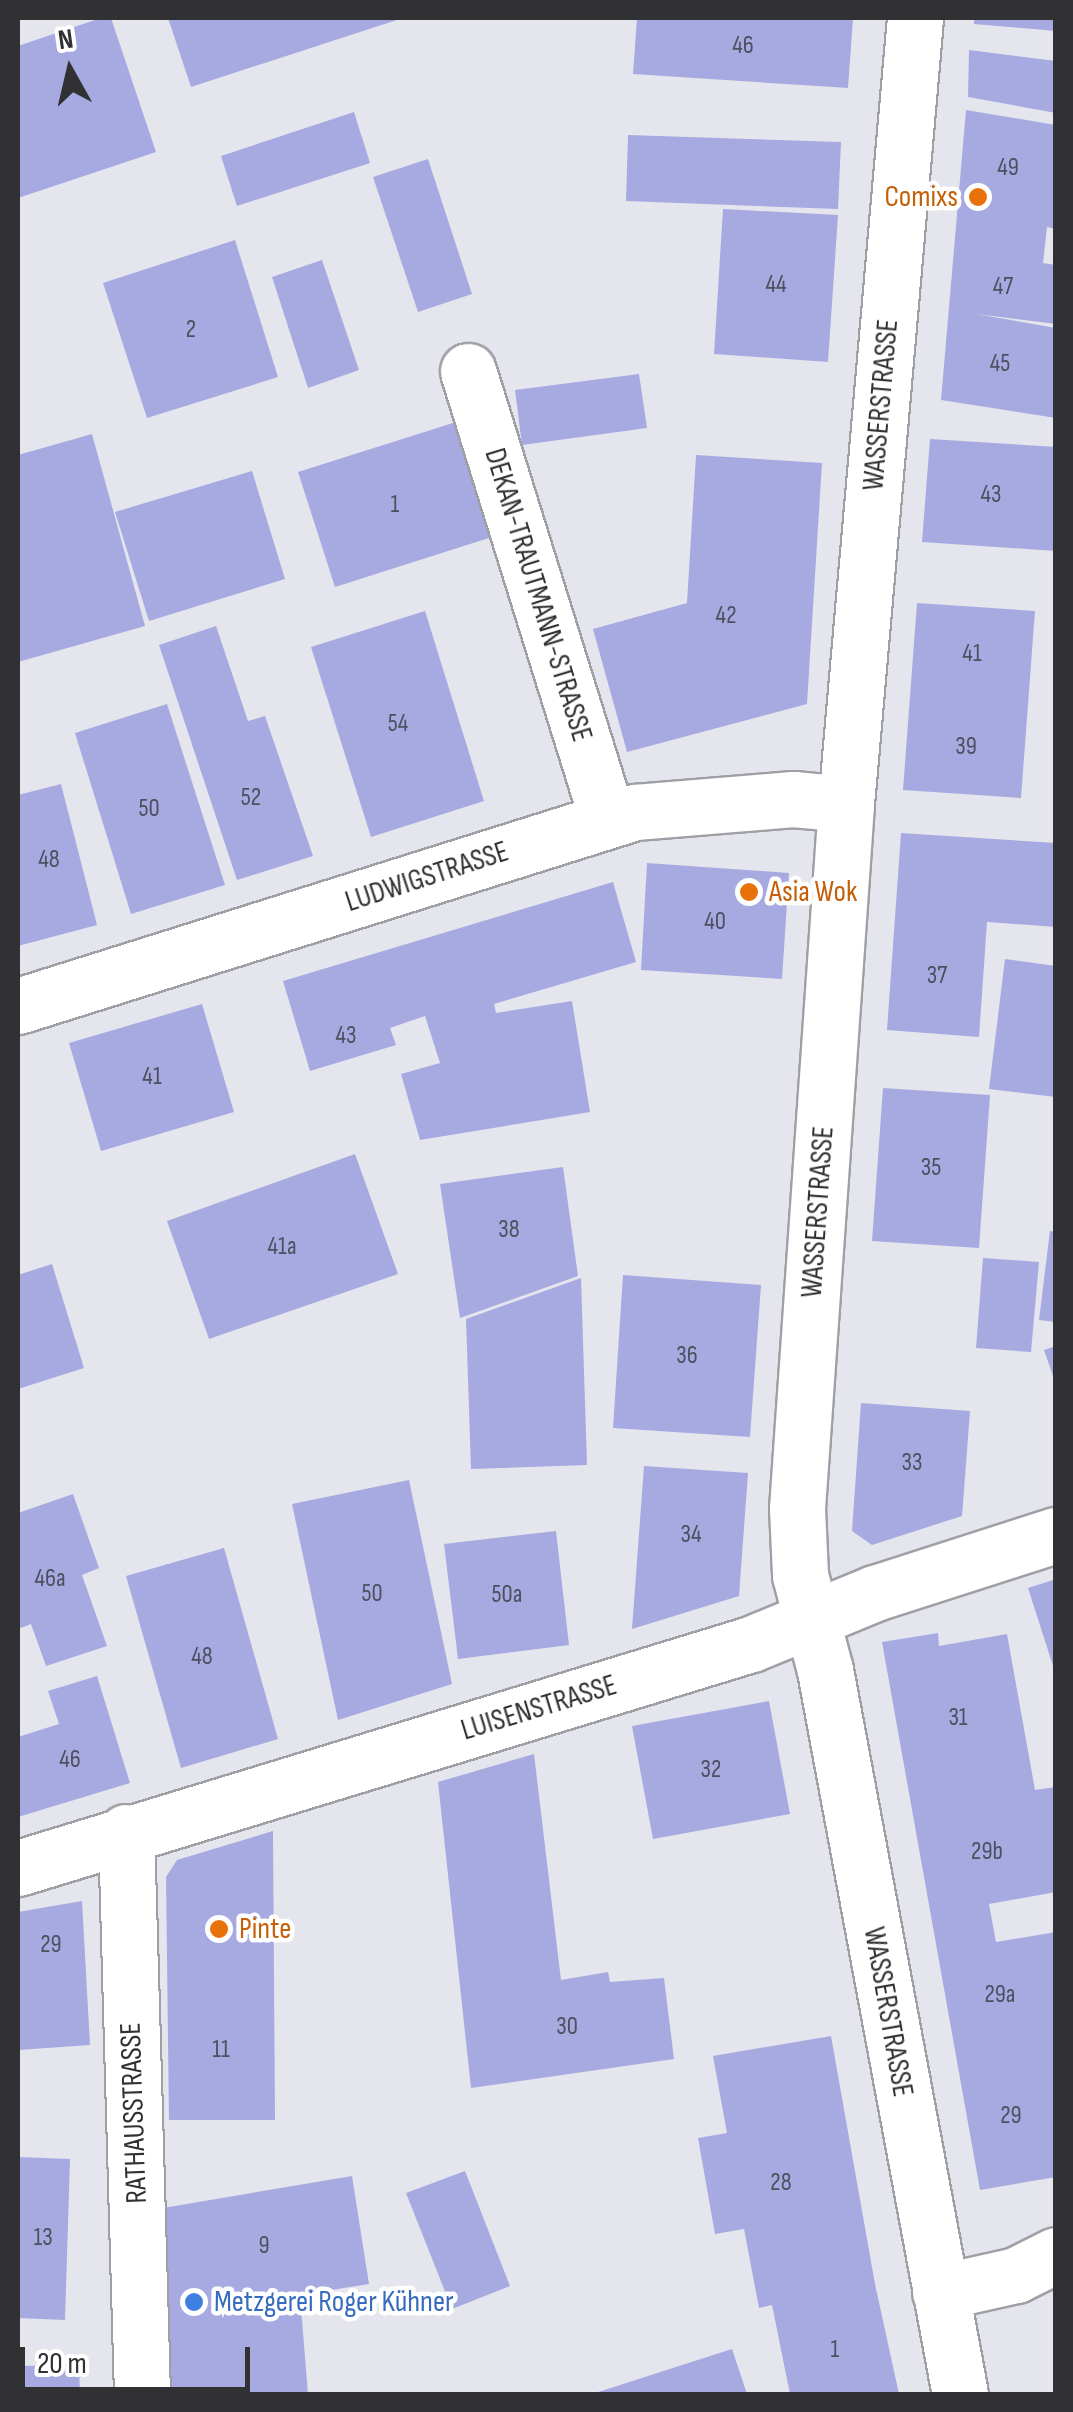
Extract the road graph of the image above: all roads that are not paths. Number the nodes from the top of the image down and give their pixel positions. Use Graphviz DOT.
graph roads {
  1 [pos="915,18"];
  2 [pos="468,371"];
  3 [pos="846,804"];
  4 [pos="608,820"];
  5 [pos="18,1006"];
  6 [pos="1056,1535"];
  7 [pos="812,1620"];
  8 [pos="126,1832"];
  9 [pos="18,1868"];
  10 [pos="1056,2255"];
  11 [pos="940,2292"];
  12 [pos="142,2394"];
  13 [pos="960,2394"];
  1 -- 3 [label="street, WASSERSTRASSE"];
  2 -- 4 [label="street, DEKAN-TRAUTMANN-STRASSE"];
  3 -- 4 [label="street, LUDWIGSTRASSE"];
  3 -- 7 [label="street, WASSERSTRASSE"];
  4 -- 5 [label="street, LUDWIGSTRASSE"];
  6 -- 7 [label="street, LUISENSTRASSE"];
  7 -- 8 [label="street, LUISENSTRASSE"];
  7 -- 11 [label="street, WASSERSTRASSE"];
  8 -- 9 [label="street, LUISENSTRASSE"];
  8 -- 12 [label="street, RATHAUSSTRASSE"];
  10 -- 11 [label="street"];
  11 -- 13 [label="street, WASSERSTRASSE"];
}
